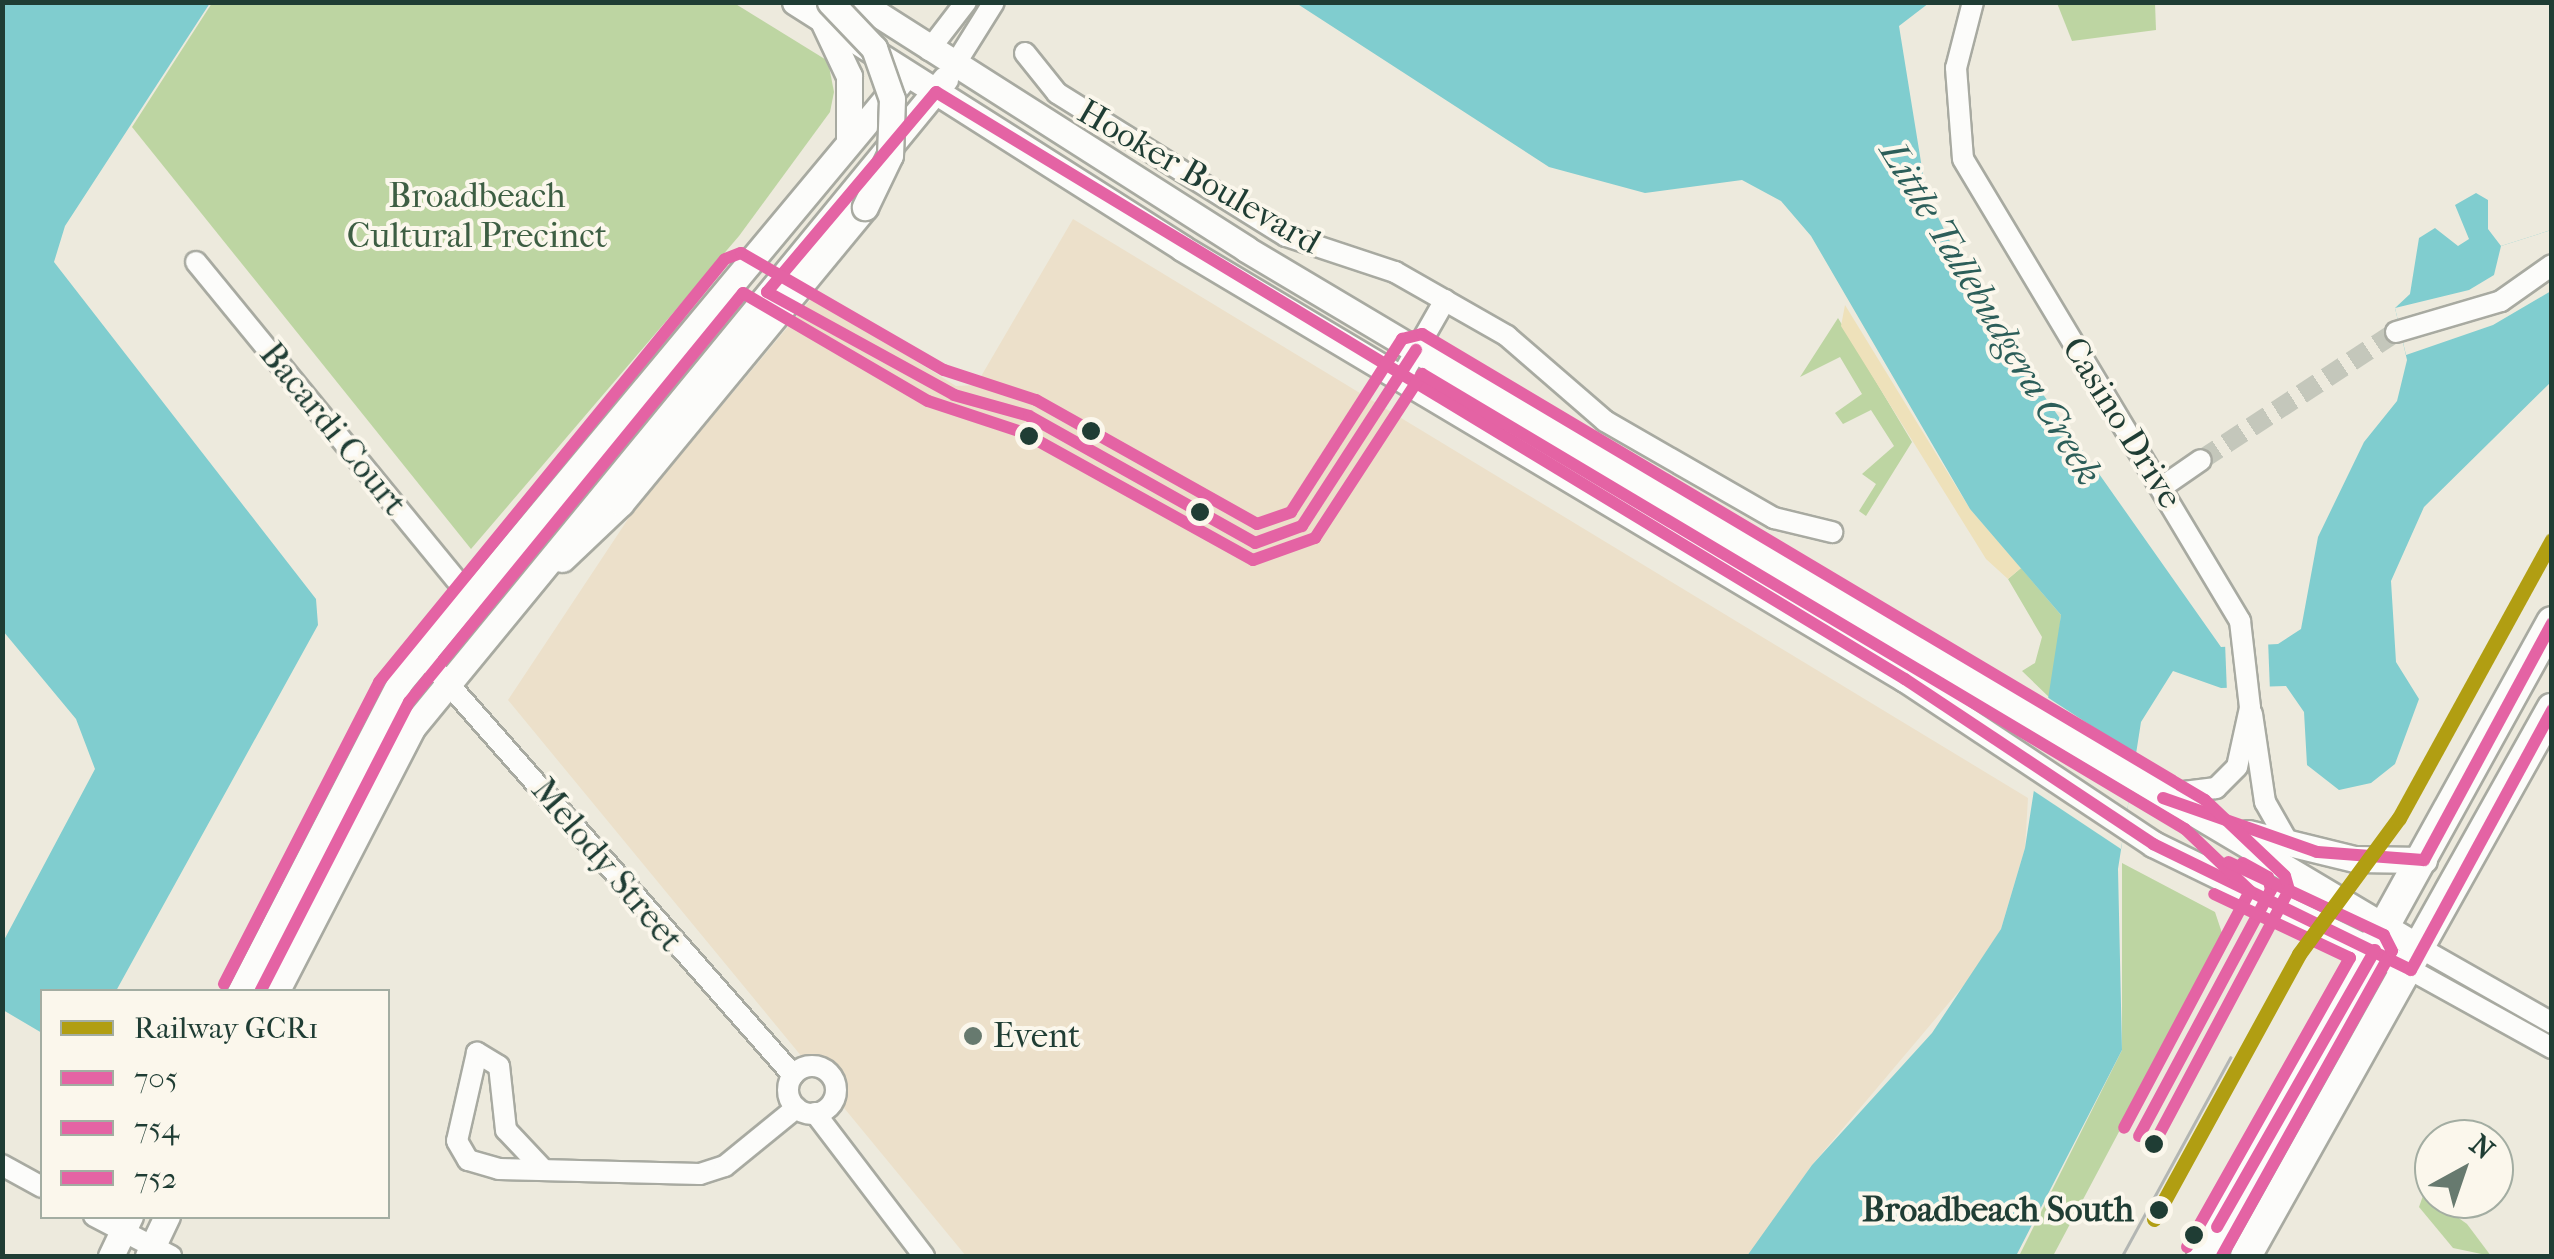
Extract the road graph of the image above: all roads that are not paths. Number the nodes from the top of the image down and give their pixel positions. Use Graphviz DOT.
graph roads {
  1 [pos="794,2"];
  2 [pos="859,2"];
  3 [pos="966,2"];
  4 [pos="994,2"];
  5 [pos="1973,2"];
  6 [pos="826,12"];
  7 [pos="929,50"];
  8 [pos="1025,53"];
  9 [pos="954,66"];
  10 [pos="907,74"];
  11 [pos="936,92"];
  12 [pos="850,139"];
  13 [pos="196,262"];
  14 [pos="2552,265"];
  15 [pos="1446,300"];
  16 [pos="2396,332"];
  17 [pos="1416,350"];
  18 [pos="1400,379"];
  19 [pos="2201,460"];
  20 [pos="2162,486"];
  21 [pos="1832,532"];
  22 [pos="529,582"];
  23 [pos="469,596"];
  24 [pos="2552,622"];
  25 [pos="422,654"];
  26 [pos="450,681"];
  27 [pos="2250,705"];
  28 [pos="2552,709"];
  29 [pos="2157,796"];
  30 [pos="2211,822"];
  31 [pos="2289,844"];
  32 [pos="2424,860"];
  33 [pos="2382,938"];
  34 [pos="2416,959"];
  35 [pos="241,989"];
  36 [pos="277,989"];
  37 [pos="2552,1023"];
  38 [pos="2552,1048"];
  39 [pos="793,1076"];
  40 [pos="806,1111"];
  41 [pos="2,1165"];
  42 [pos="541,1167"];
  43 [pos="40,1187"];
  44 [pos="166,1219"];
  45 [pos="126,1224"];
  46 [pos="157,1253"];
  47 [pos="111,1256"];
  48 [pos="924,1256"];
  49 [pos="2202,1256"];
  50 [pos="2246,1256"];
  1 -- 6 [label="main road, Hooker Boulevard"];
  2 -- 7 [label="main road, Hooker Boulevard"];
  3 -- 7 [label="street"];
  4 -- 9 [label="street"];
  5 -- 20 [label="street, Casino Drive"];
  6 -- 10 [label="main road, Hooker Boulevard"];
  6 -- 12 [label="main road"];
  6 -- 22 [label="main road, bridge"];
  7 -- 9 [label="main road, Hooker Boulevard"];
  7 -- 10 [label="main road"];
  8 -- 15 [label="street, Hooker Boulevard"];
  9 -- 11 [label="main road"];
  9 -- 17 [label="main road, Hooker Boulevard"];
  10 -- 11 [label="main road, Hooker Boulevard"];
  10 -- 12 [label="main road"];
  11 -- 18 [label="main road, Hooker Boulevard"];
  11 -- 22 [label="main road"];
  12 -- 23 [label="main road"];
  13 -- 23 [label="street, Bacardi Court"];
  14 -- 16 [label="street"];
  15 -- 17 [label="street"];
  15 -- 21 [label="street, Hooker Boulevard"];
  17 -- 18 [label="street"];
  17 -- 29 [label="main road, Hooker Boulevard"];
  18 -- 33 [label="main road, Hooker Boulevard"];
  19 -- 20 [label="street"];
  20 -- 27 [label="street, Casino Drive"];
  22 -- 26 [label="main road"];
  23 -- 25 [label="main road"];
  24 -- 32 [label="highway"];
  25 -- 26 [label="street, Melody Street"];
  25 -- 35 [label="main road"];
  26 -- 36 [label="main road"];
  26 -- 39 [label="street, Melody Street"];
  27 -- 29 [label="street, Casino Drive"];
  27 -- 31 [label="street"];
  28 -- 34 [label="highway"];
  29 -- 30 [label="main road, Hooker Boulevard"];
  30 -- 31 [label="main road"];
  30 -- 33 [label="main road, Hooker Boulevard"];
  31 -- 32 [label="main road"];
  32 -- 33 [label="highway"];
  33 -- 34 [label="main road, Hooker Boulevard"];
  33 -- 49 [label="highway"];
  34 -- 37 [label="street"];
  34 -- 38 [label="street"];
  34 -- 50 [label="highway"];
  39 -- 40 [label="street"];
  39 -- 40 [label="street"];
  40 -- 42 [label="street"];
  40 -- 48 [label="street"];
  41 -- 43 [label="street"];
  42 -- 42 [label="street"];
  44 -- 46 [label="main road"];
  45 -- 46 [label="street"];
  45 -- 47 [label="main road"];
}
